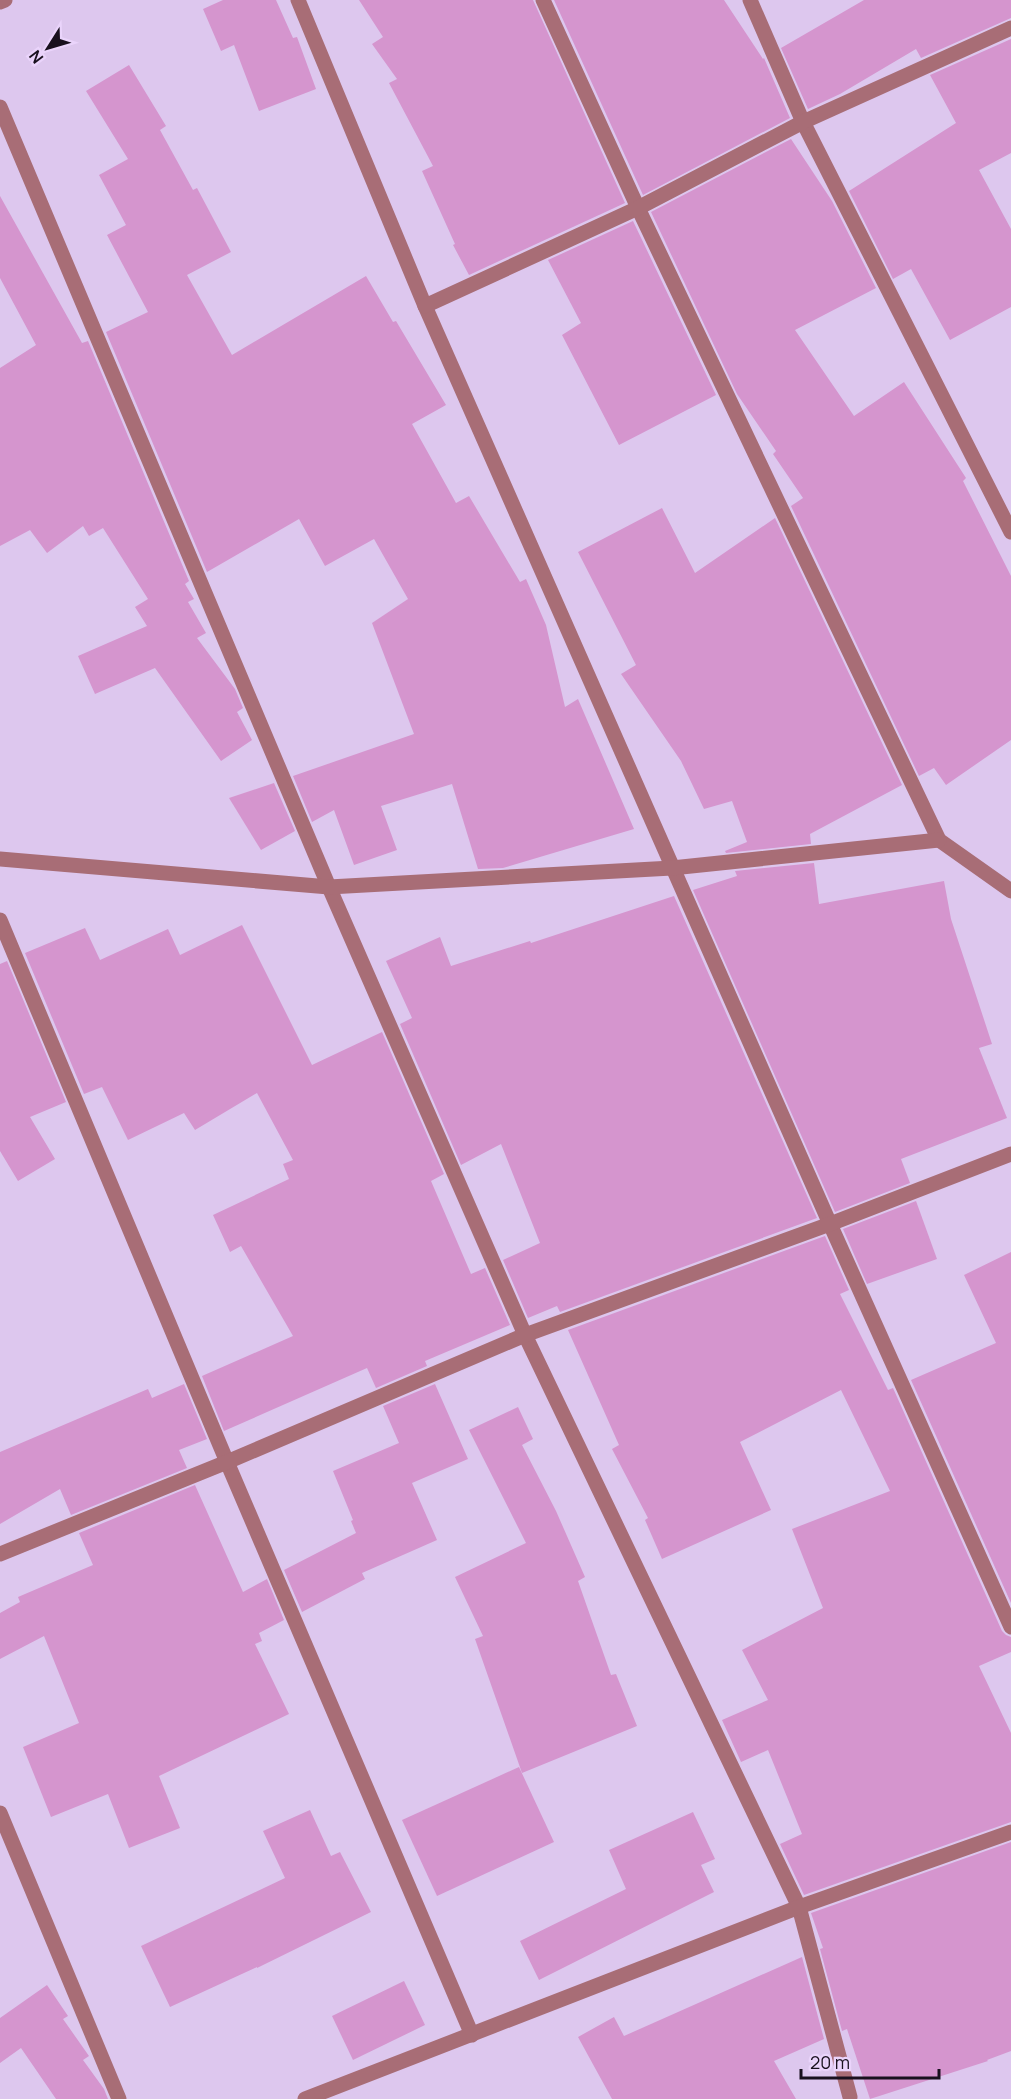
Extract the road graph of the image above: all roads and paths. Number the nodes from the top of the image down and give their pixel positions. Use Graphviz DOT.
graph roads {
  1 [pos="5,0"];
  2 [pos="298,0"];
  3 [pos="543,0"];
  4 [pos="750,0"];
  5 [pos="0,2"];
  6 [pos="1011,28"];
  7 [pos="0,107"];
  8 [pos="803,122"];
  9 [pos="638,208"];
  10 [pos="425,306"];
  11 [pos="1011,532"];
  12 [pos="939,840"];
  13 [pos="0,859"];
  14 [pos="672,868"];
  15 [pos="329,887"];
  16 [pos="1011,891"];
  17 [pos="0,920"];
  18 [pos="1011,1154"];
  19 [pos="830,1224"];
  20 [pos="525,1335"];
  21 [pos="227,1462"];
  22 [pos="0,1554"];
  23 [pos="1011,1627"];
  24 [pos="0,1813"];
  25 [pos="1011,1832"];
  26 [pos="799,1907"];
  27 [pos="472,2035"];
  28 [pos="850,2097"];
  29 [pos="119,2099"];
  30 [pos="305,2099"];
  1 -- 5 [label="street"];
  2 -- 10 [label="street"];
  3 -- 9 [label="street"];
  4 -- 8 [label="street"];
  6 -- 8 [label="street"];
  7 -- 15 [label="street"];
  8 -- 9 [label="street"];
  8 -- 11 [label="street"];
  9 -- 10 [label="street"];
  9 -- 12 [label="street"];
  10 -- 14 [label="street"];
  12 -- 14 [label="street"];
  12 -- 16 [label="street"];
  13 -- 15 [label="street"];
  14 -- 15 [label="street"];
  14 -- 19 [label="street"];
  15 -- 20 [label="street"];
  17 -- 21 [label="street"];
  18 -- 19 [label="street"];
  19 -- 20 [label="street"];
  19 -- 23 [label="street"];
  20 -- 21 [label="street"];
  20 -- 26 [label="street"];
  21 -- 22 [label="street"];
  21 -- 27 [label="street"];
  24 -- 29 [label="street"];
  25 -- 26 [label="street"];
  26 -- 27 [label="street"];
  26 -- 28 [label="street"];
  27 -- 30 [label="street"];
}
